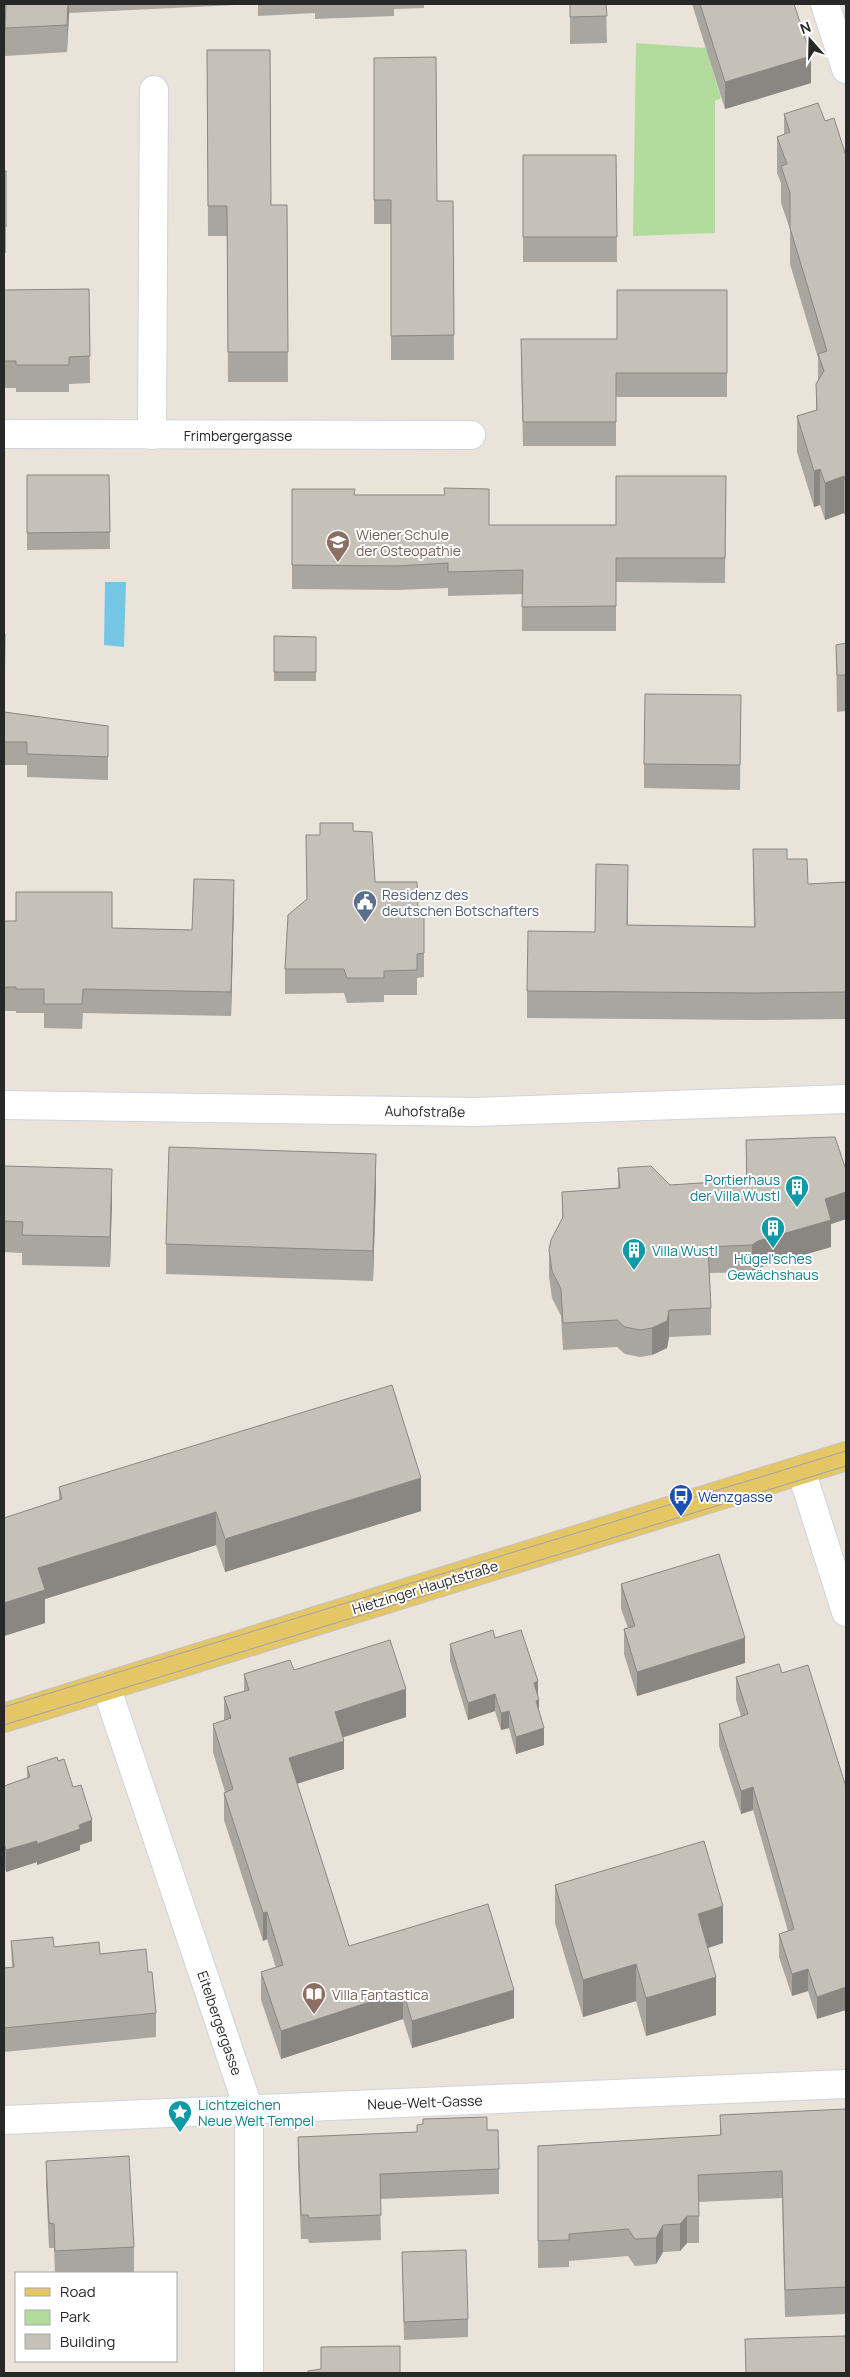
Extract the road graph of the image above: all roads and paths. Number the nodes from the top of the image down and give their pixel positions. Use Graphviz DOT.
graph roads {
  1 [pos="825,4"];
  2 [pos="846,69"];
  3 [pos="154,90"];
  4 [pos="4,434"];
  5 [pos="152,435"];
  6 [pos="471,435"];
  7 [pos="846,1099"];
  8 [pos="4,1105"];
  9 [pos="846,1456"];
  10 [pos="801,1470"];
  11 [pos="846,1612"];
  12 [pos="106,1686"];
  13 [pos="4,1718"];
  14 [pos="846,2084"];
  15 [pos="249,2110"];
  16 [pos="4,2120"];
  17 [pos="249,2373"];
  1 -- 2 [label="street"];
  3 -- 5 [label="street"];
  4 -- 5 [label="street, Frimbergergasse"];
  5 -- 6 [label="street, Frimbergergasse"];
  7 -- 8 [label="street, Auhofstraße"];
  9 -- 10 [label="main road, Hietzinger Hauptstraße"];
  10 -- 11 [label="street"];
  10 -- 12 [label="main road, Hietzinger Hauptstraße"];
  12 -- 13 [label="main road, Hietzinger Hauptstraße"];
  12 -- 15 [label="street, Eitelbergergasse"];
  14 -- 15 [label="street, Neue-Welt-Gasse"];
  15 -- 16 [label="street, Neue-Welt-Gasse"];
  15 -- 17 [label="street, Eitelbergergasse"];
}
